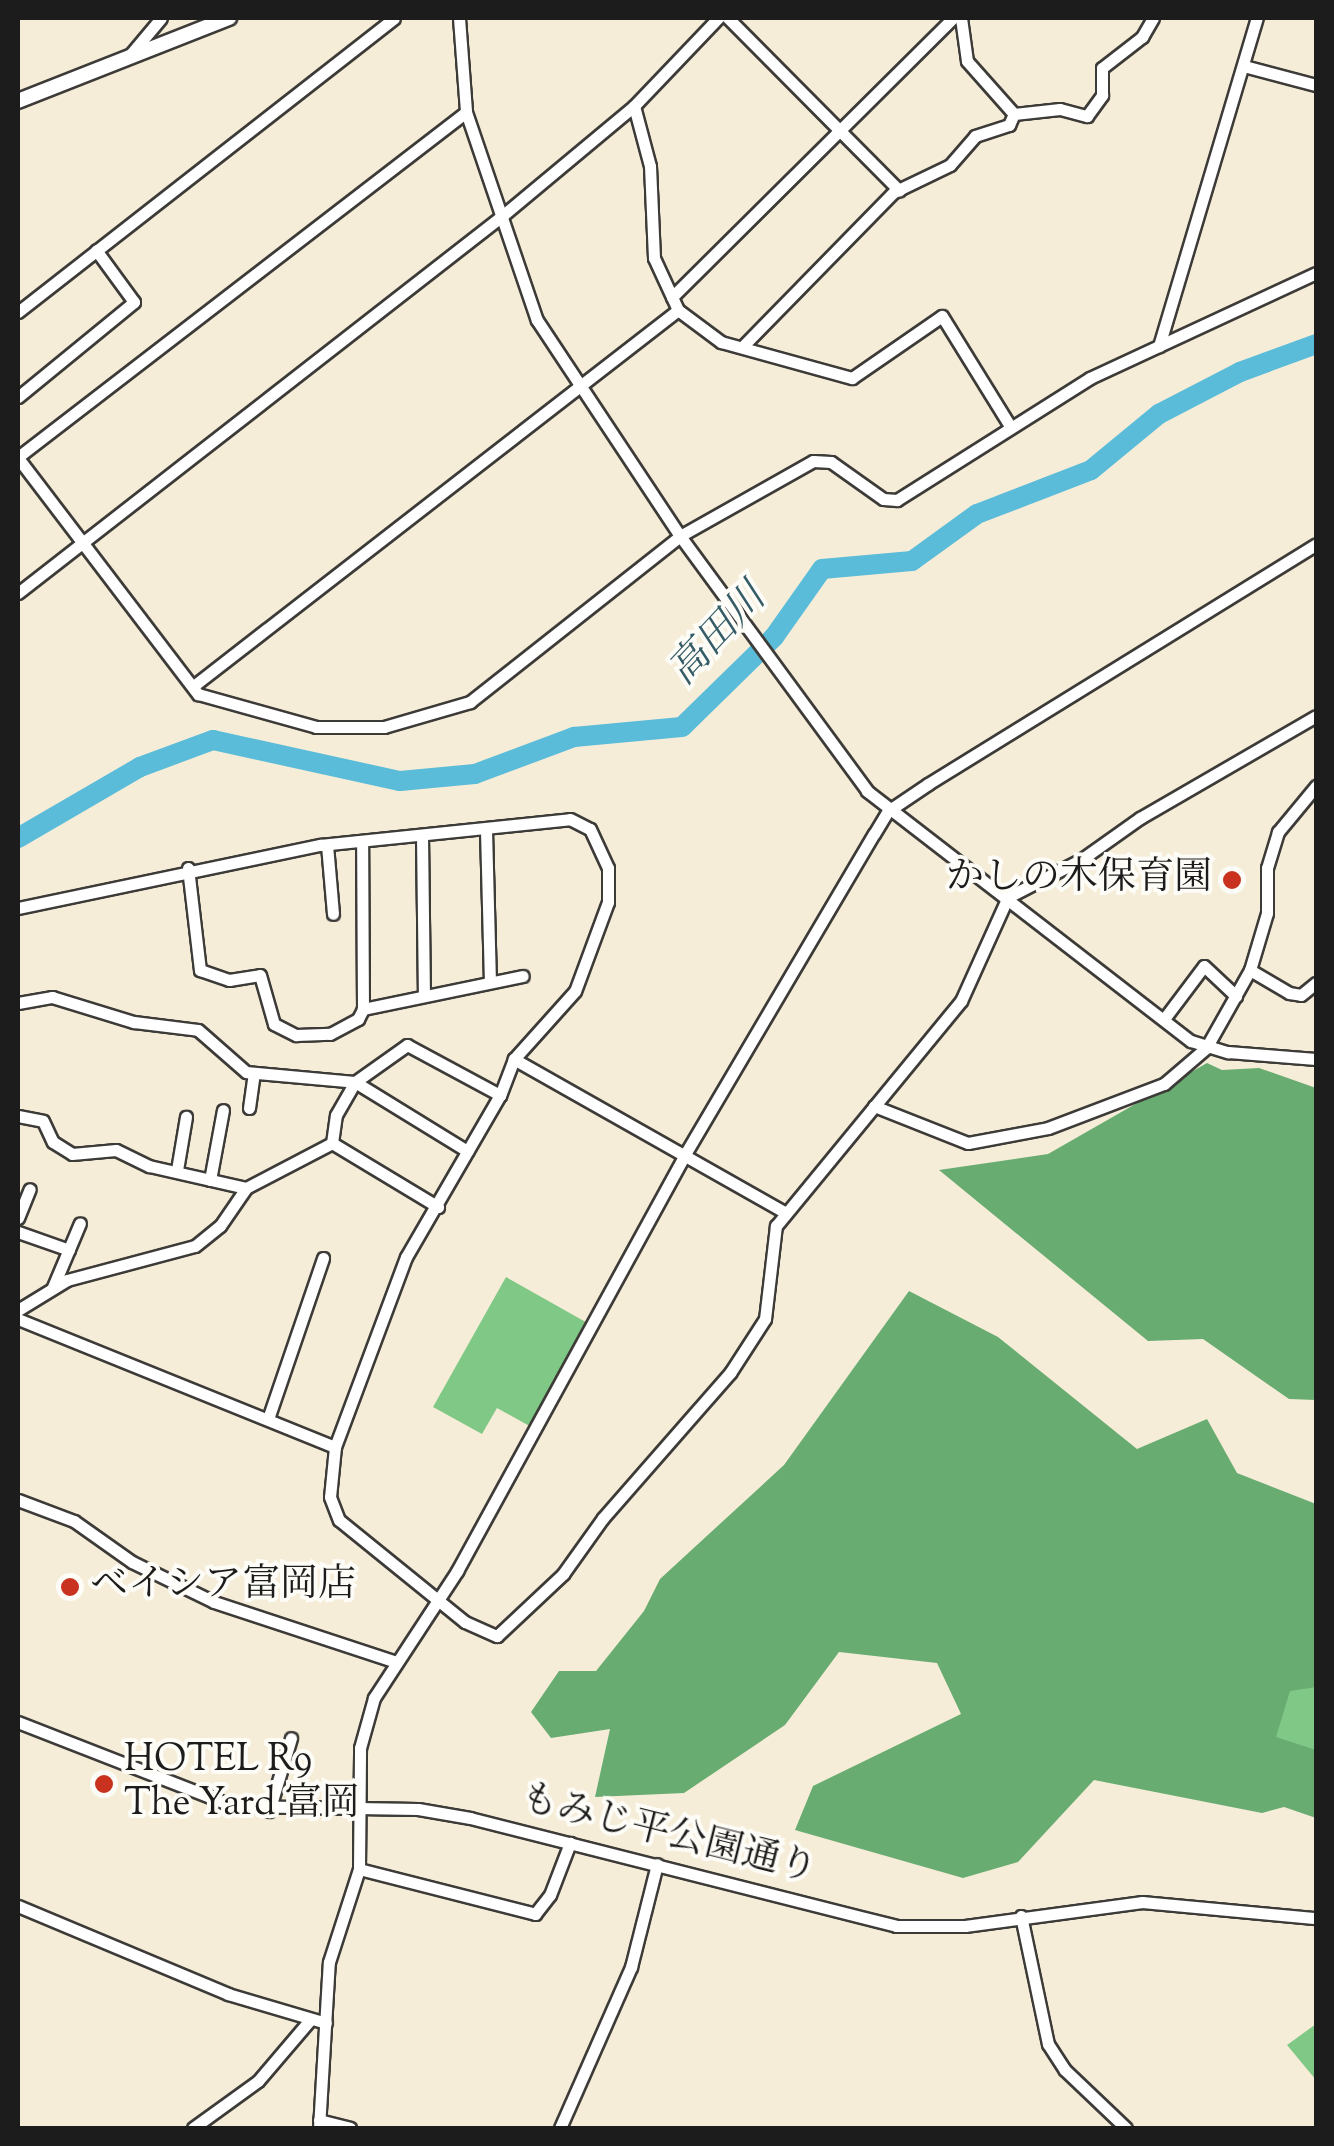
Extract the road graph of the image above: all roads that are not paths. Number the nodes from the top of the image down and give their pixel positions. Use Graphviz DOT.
graph roads {
  1 [pos="160,18"];
  2 [pos="230,18"];
  3 [pos="394,18"];
  4 [pos="460,18"];
  5 [pos="728,18"];
  6 [pos="953,18"];
  7 [pos="961,18"];
  8 [pos="1153,18"];
  9 [pos="1258,18"];
  10 [pos="713,19"];
  11 [pos="130,56"];
  12 [pos="1244,66"];
  13 [pos="1316,85"];
  14 [pos="18,101"];
  15 [pos="634,106"];
  16 [pos="466,112"];
  17 [pos="1014,114"];
  18 [pos="839,130"];
  19 [pos="899,190"];
  20 [pos="502,216"];
  21 [pos="96,250"];
  22 [pos="1316,272"];
  23 [pos="672,297"];
  24 [pos="678,310"];
  25 [pos="18,312"];
  26 [pos="1159,346"];
  27 [pos="742,347"];
  28 [pos="578,389"];
  29 [pos="18,397"];
  30 [pos="1010,426"];
  31 [pos="18,457"];
  32 [pos="680,536"];
  33 [pos="82,541"];
  34 [pos="1316,544"];
  35 [pos="18,593"];
  36 [pos="196,684"];
  37 [pos="1316,716"];
  38 [pos="1316,786"];
  39 [pos="888,811"];
  40 [pos="486,830"];
  41 [pos="422,835"];
  42 [pos="362,842"];
  43 [pos="327,844"];
  44 [pos="188,868"];
  45 [pos="1008,897"];
  46 [pos="18,908"];
  47 [pos="333,914"];
  48 [pos="1250,970"];
  49 [pos="524,976"];
  50 [pos="490,982"];
  51 [pos="1316,983"];
  52 [pos="424,996"];
  53 [pos="1236,996"];
  54 [pos="18,1003"];
  55 [pos="363,1009"];
  56 [pos="1164,1019"];
  57 [pos="1206,1048"];
  58 [pos="514,1059"];
  59 [pos="1316,1059"];
  60 [pos="254,1073"];
  61 [pos="355,1082"];
  62 [pos="500,1095"];
  63 [pos="874,1106"];
  64 [pos="249,1108"];
  65 [pos="223,1110"];
  66 [pos="18,1116"];
  67 [pos="186,1117"];
  68 [pos="332,1143"];
  69 [pos="467,1151"];
  70 [pos="684,1156"];
  71 [pos="178,1170"];
  72 [pos="210,1180"];
  73 [pos="246,1188"];
  74 [pos="30,1189"];
  75 [pos="438,1207"];
  76 [pos="786,1213"];
  77 [pos="18,1218"];
  78 [pos="80,1223"];
  79 [pos="18,1232"];
  80 [pos="68,1250"];
  81 [pos="322,1258"];
  82 [pos="53,1287"];
  83 [pos="18,1310"];
  84 [pos="20,1323"];
  85 [pos="268,1416"];
  86 [pos="335,1448"];
  87 [pos="18,1500"];
  88 [pos="438,1601"];
  89 [pos="396,1662"];
  90 [pos="18,1722"];
  91 [pos="291,1738"];
  92 [pos="361,1809"];
  93 [pos="269,1811"];
  94 [pos="570,1844"];
  95 [pos="657,1864"];
  96 [pos="359,1870"];
  97 [pos="18,1906"];
  98 [pos="1022,1916"];
  99 [pos="1316,1918"];
  100 [pos="309,2021"];
  101 [pos="326,2023"];
  102 [pos="319,2124"];
  103 [pos="193,2128"];
  104 [pos="350,2128"];
  105 [pos="560,2128"];
  106 [pos="1126,2128"];
  1 -- 11 [label="street"];
  2 -- 11 [label="main road"];
  3 -- 21 [label="street"];
  4 -- 16 [label="street"];
  5 -- 18 [label="street"];
  6 -- 18 [label="street"];
  7 -- 17 [label="street"];
  8 -- 17 [label="street"];
  9 -- 12 [label="street"];
  10 -- 15 [label="street"];
  11 -- 14 [label="main road"];
  12 -- 13 [label="street"];
  12 -- 26 [label="street"];
  15 -- 20 [label="street"];
  15 -- 23 [label="street"];
  16 -- 20 [label="street"];
  16 -- 31 [label="street"];
  17 -- 19 [label="street"];
  18 -- 19 [label="street"];
  18 -- 23 [label="street"];
  19 -- 27 [label="street"];
  20 -- 28 [label="street"];
  20 -- 33 [label="street"];
  21 -- 25 [label="street"];
  21 -- 29 [label="street"];
  22 -- 26 [label="street"];
  23 -- 24 [label="street"];
  24 -- 27 [label="street"];
  24 -- 28 [label="street"];
  26 -- 30 [label="street"];
  27 -- 30 [label="street"];
  28 -- 32 [label="street"];
  28 -- 36 [label="street"];
  30 -- 32 [label="street"];
  31 -- 33 [label="street"];
  32 -- 36 [label="street"];
  32 -- 39 [label="street"];
  33 -- 35 [label="street"];
  33 -- 36 [label="street"];
  34 -- 39 [label="street"];
  37 -- 45 [label="street"];
  38 -- 48 [label="street"];
  39 -- 45 [label="street"];
  39 -- 70 [label="street"];
  40 -- 41 [label="street"];
  40 -- 50 [label="street"];
  40 -- 58 [label="street"];
  41 -- 42 [label="street"];
  41 -- 52 [label="street"];
  42 -- 43 [label="street"];
  42 -- 55 [label="street"];
  43 -- 44 [label="street"];
  43 -- 47 [label="street"];
  44 -- 46 [label="street"];
  44 -- 55 [label="street"];
  45 -- 56 [label="street"];
  45 -- 63 [label="street"];
  48 -- 51 [label="street"];
  48 -- 53 [label="street"];
  49 -- 50 [label="street"];
  50 -- 52 [label="street"];
  52 -- 55 [label="street"];
  53 -- 56 [label="street"];
  53 -- 57 [label="street"];
  54 -- 60 [label="street"];
  56 -- 57 [label="street"];
  57 -- 59 [label="street"];
  57 -- 63 [label="street"];
  58 -- 62 [label="street"];
  58 -- 70 [label="street"];
  60 -- 61 [label="street"];
  60 -- 64 [label="street"];
  61 -- 62 [label="street"];
  61 -- 68 [label="street"];
  61 -- 69 [label="street"];
  62 -- 69 [label="street"];
  63 -- 76 [label="street"];
  65 -- 72 [label="street"];
  66 -- 71 [label="street"];
  67 -- 71 [label="street"];
  68 -- 73 [label="street"];
  68 -- 75 [label="street"];
  69 -- 75 [label="street"];
  70 -- 76 [label="street"];
  70 -- 88 [label="street"];
  71 -- 72 [label="street"];
  72 -- 73 [label="street"];
  73 -- 82 [label="street"];
  74 -- 77 [label="street"];
  75 -- 86 [label="street"];
  76 -- 88 [label="street"];
  78 -- 80 [label="street"];
  79 -- 80 [label="street"];
  80 -- 82 [label="street"];
  81 -- 85 [label="street"];
  82 -- 83 [label="street"];
  84 -- 85 [label="street"];
  85 -- 86 [label="street"];
  86 -- 88 [label="street"];
  87 -- 89 [label="street"];
  88 -- 89 [label="street"];
  89 -- 92 [label="street"];
  90 -- 93 [label="street, もみじ平公園通り"];
  91 -- 93 [label="street"];
  92 -- 93 [label="street, もみじ平公園通り"];
  92 -- 94 [label="street, もみじ平公園通り"];
  92 -- 96 [label="street"];
  94 -- 95 [label="street, もみじ平公園通り"];
  94 -- 96 [label="street"];
  95 -- 98 [label="street, もみじ平公園通り"];
  95 -- 105 [label="street"];
  96 -- 101 [label="street"];
  97 -- 100 [label="street"];
  98 -- 99 [label="street, もみじ平公園通り"];
  98 -- 106 [label="street"];
  100 -- 101 [label="street"];
  100 -- 103 [label="street"];
  101 -- 102 [label="street"];
  102 -- 104 [label="street"];
}
